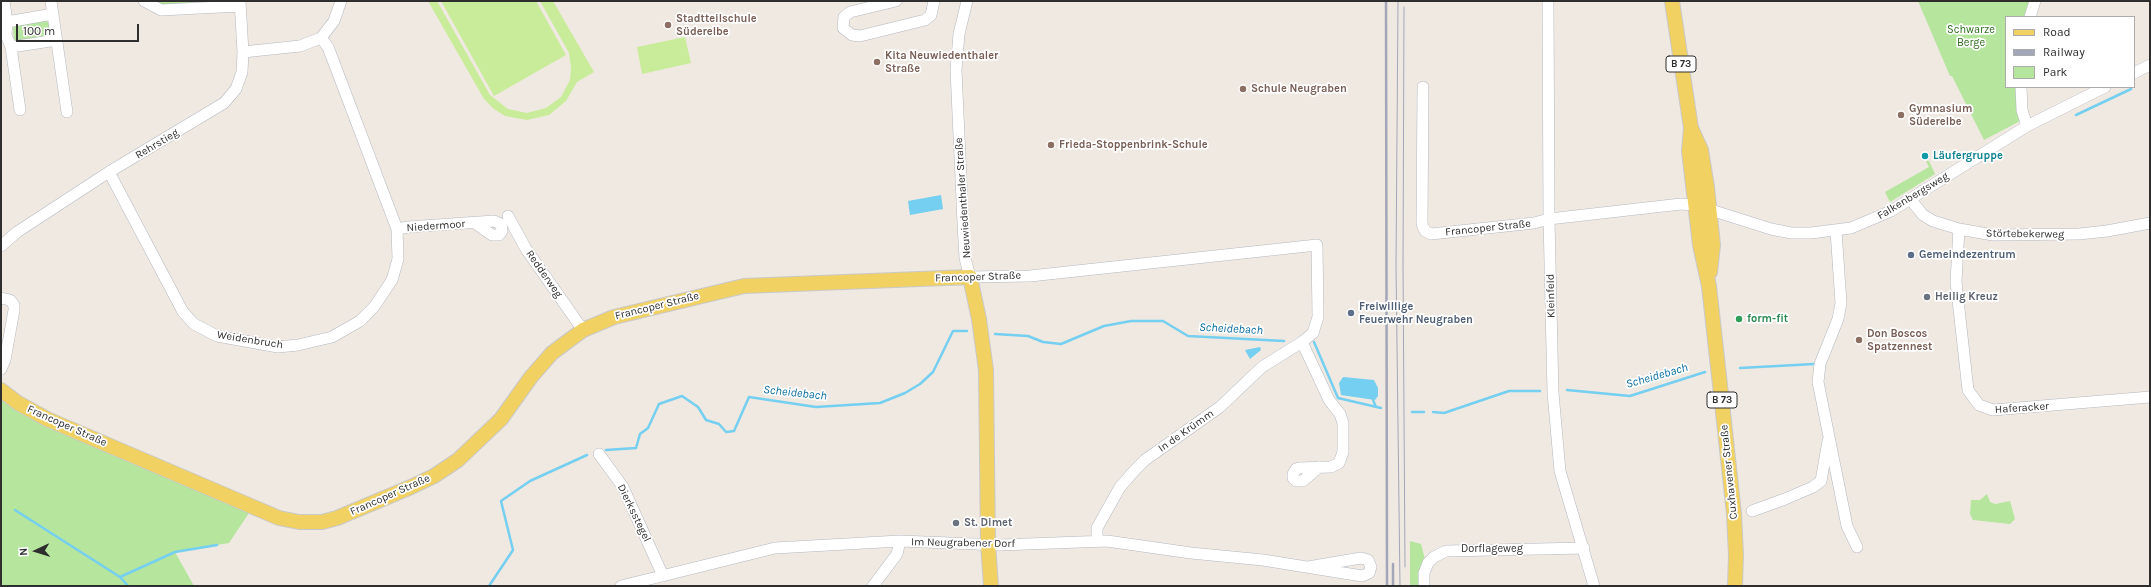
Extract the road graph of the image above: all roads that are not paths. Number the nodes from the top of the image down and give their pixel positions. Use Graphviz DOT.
graph roads {
  1 [pos="4,1"];
  2 [pos="51,1"];
  3 [pos="144,1"];
  4 [pos="341,1"];
  5 [pos="896,1"];
  6 [pos="934,1"];
  7 [pos="1548,1"];
  8 [pos="1672,1"];
  9 [pos="2035,1"];
  10 [pos="964,2"];
  11 [pos="240,3"];
  12 [pos="53,14"];
  13 [pos="2030,16"];
  14 [pos="7,22"];
  15 [pos="3,35"];
  16 [pos="321,38"];
  17 [pos="57,40"];
  18 [pos="11,47"];
  19 [pos="243,52"];
  20 [pos="2150,65"];
  21 [pos="2135,72"];
  22 [pos="1423,87"];
  23 [pos="2021,88"];
  24 [pos="2103,88"];
  25 [pos="20,110"];
  26 [pos="67,112"];
  27 [pos="2027,126"];
  28 [pos="1691,128"];
  29 [pos="109,172"];
  30 [pos="1911,200"];
  31 [pos="1695,205"];
  32 [pos="1710,210"];
  33 [pos="508,216"];
  34 [pos="1549,219"];
  35 [pos="475,223"];
  36 [pos="2150,223"];
  37 [pos="397,229"];
  38 [pos="1959,229"];
  39 [pos="1836,231"];
  40 [pos="1316,245"];
  41 [pos="1,246"];
  42 [pos="970,277"];
  43 [pos="1709,286"];
  44 [pos="1,298"];
  45 [pos="583,330"];
  46 [pos="1302,342"];
  47 [pos="1,369"];
  48 [pos="1,390"];
  49 [pos="2150,397"];
  50 [pos="1829,435"];
  51 [pos="599,454"];
  52 [pos="1319,467"];
  53 [pos="1752,511"];
  54 [pos="900,541"];
  55 [pos="1097,541"];
  56 [pos="988,544"];
  57 [pos="1857,547"];
  58 [pos="1584,548"];
  59 [pos="1308,567"];
  60 [pos="663,576"];
  61 [pos="621,586"];
  62 [pos="873,586"];
  63 [pos="990,586"];
  64 [pos="1424,586"];
  65 [pos="1594,586"];
  66 [pos="1735,586"];
  1 -- 14 [label="street"];
  2 -- 12 [label="street"];
  3 -- 11 [label="street"];
  4 -- 16 [label="street"];
  5 -- 6 [label="street"];
  7 -- 34 [label="street, Kleinfeld"];
  8 -- 28 [label="main road, Cuxhavener Straße / B 73"];
  9 -- 13 [label="street"];
  10 -- 42 [label="street, Neuwiedenthaler Straße"];
  11 -- 19 [label="street, Rehrstieg"];
  12 -- 14 [label="street"];
  12 -- 17 [label="street"];
  14 -- 15 [label="street"];
  15 -- 18 [label="street"];
  16 -- 19 [label="street"];
  16 -- 37 [label="street, Weidenbruch"];
  17 -- 18 [label="street"];
  17 -- 26 [label="street"];
  18 -- 25 [label="street"];
  19 -- 29 [label="street, Rehrstieg"];
  20 -- 21 [label="street"];
  22 -- 34 [label="street, Francoper Straße"];
  23 -- 27 [label="street"];
  24 -- 27 [label="street, Falkenbergsweg"];
  27 -- 30 [label="street, Falkenbergsweg"];
  28 -- 31 [label="main road, Cuxhavener Straße / B 73"];
  28 -- 32 [label="main road, Cuxhavener Straße / B 73"];
  29 -- 37 [label="street, Weidenbruch"];
  29 -- 41 [label="street, Rehrstieg"];
  30 -- 38 [label="street, Störtebekerweg"];
  30 -- 39 [label="street, Falkenbergsweg"];
  31 -- 32 [label="street, Falkenbergsweg"];
  31 -- 34 [label="street, Francoper Straße"];
  31 -- 43 [label="main road, Cuxhavener Straße / B 73"];
  32 -- 39 [label="street, Falkenbergsweg"];
  32 -- 43 [label="main road, Cuxhavener Straße / B 73"];
  33 -- 45 [label="street, Redderweg"];
  34 -- 58 [label="street, Kleinfeld"];
  35 -- 37 [label="street, Niedermoor"];
  36 -- 38 [label="street, Störtebekerweg"];
  38 -- 49 [label="street, Haferacker"];
  39 -- 50 [label="street"];
  40 -- 42 [label="street, Francoper Straße"];
  40 -- 46 [label="street, In de Krümm"];
  42 -- 45 [label="main road, Francoper Straße"];
  42 -- 56 [label="main road, Neuwiedenthaler Straße"];
  43 -- 66 [label="main road, Cuxhavener Straße / B 73"];
  44 -- 47 [label="street"];
  45 -- 48 [label="main road, Francoper Straße"];
  46 -- 52 [label="street"];
  46 -- 55 [label="street, In de Krümm"];
  50 -- 53 [label="street"];
  50 -- 57 [label="street"];
  51 -- 60 [label="street, Dierksstegel"];
  54 -- 56 [label="street, Im Neugrabener Dorf"];
  54 -- 60 [label="street, Im Neugrabener Dorf"];
  54 -- 62 [label="street"];
  55 -- 56 [label="street, Im Neugrabener Dorf"];
  55 -- 59 [label="street, Im Neugrabener Dorf"];
  56 -- 63 [label="main road, Neuwiedenthaler Straße"];
  58 -- 64 [label="street, Dorflageweg"];
  58 -- 65 [label="street, Kleinfeld"];
  59 -- 59 [label="street, Im Neugrabener Dorf"];
  60 -- 61 [label="street, Im Neugrabener Dorf"];
}
